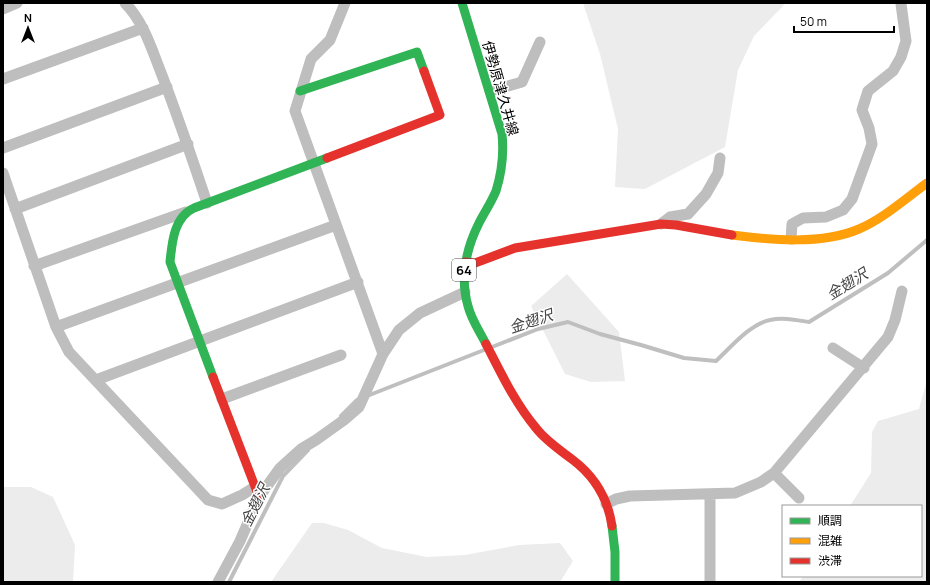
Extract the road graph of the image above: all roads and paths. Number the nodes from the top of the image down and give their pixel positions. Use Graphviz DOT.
graph roads {
  1 [pos="18,3"];
  2 [pos="125,3"];
  3 [pos="344,3"];
  4 [pos="462,3"];
  5 [pos="901,3"];
  6 [pos="3,9"];
  7 [pos="144,28"];
  8 [pos="540,42"];
  9 [pos="3,79"];
  10 [pos="167,88"];
  11 [pos="300,91"];
  12 [pos="490,92"];
  13 [pos="188,144"];
  14 [pos="3,148"];
  15 [pos="720,158"];
  16 [pos="313,162"];
  17 [pos="3,173"];
  18 [pos="927,183"];
  19 [pos="207,203"];
  20 [pos="15,208"];
  21 [pos="186,212"];
  22 [pos="661,224"];
  23 [pos="336,225"];
  24 [pos="791,239"];
  25 [pos="465,262"];
  26 [pos="34,266"];
  27 [pos="178,282"];
  28 [pos="358,282"];
  29 [pos="902,291"];
  30 [pos="465,292"];
  31 [pos="56,327"];
  32 [pos="200,342"];
  33 [pos="833,348"];
  34 [pos="383,354"];
  35 [pos="341,355"];
  36 [pos="864,368"];
  37 [pos="96,380"];
  38 [pos="222,399"];
  39 [pos="774,473"];
  40 [pos="257,492"];
  41 [pos="710,494"];
  42 [pos="799,498"];
  43 [pos="606,504"];
  44 [pos="218,582"];
  45 [pos="615,582"];
  46 [pos="710,582"];
  1 -- 6 [label="street"];
  2 -- 7 [label="street"];
  3 -- 11 [label="street"];
  4 -- 12 [label="street, 伊勢原津久井線 / 64"];
  5 -- 24 [label="street"];
  7 -- 9 [label="street"];
  7 -- 10 [label="street"];
  8 -- 12 [label="street"];
  10 -- 13 [label="street"];
  10 -- 14 [label="street"];
  11 -- 16 [label="street"];
  11 -- 16 [label="street"];
  12 -- 25 [label="street, 伊勢原津久井線 / 64"];
  13 -- 19 [label="street"];
  13 -- 20 [label="street"];
  15 -- 22 [label="street"];
  16 -- 19 [label="street"];
  16 -- 23 [label="street"];
  17 -- 20 [label="street"];
  18 -- 24 [label="street"];
  19 -- 21 [label="street"];
  20 -- 26 [label="street"];
  21 -- 26 [label="street"];
  21 -- 27 [label="street"];
  22 -- 24 [label="street"];
  22 -- 25 [label="street"];
  23 -- 27 [label="street"];
  23 -- 28 [label="street"];
  25 -- 30 [label="street, 伊勢原津久井線 / 64"];
  26 -- 31 [label="street"];
  27 -- 31 [label="street"];
  27 -- 32 [label="street"];
  28 -- 32 [label="street"];
  28 -- 34 [label="street"];
  29 -- 36 [label="street"];
  30 -- 34 [label="street"];
  30 -- 43 [label="street, 伊勢原津久井線 / 64"];
  31 -- 37 [label="street"];
  32 -- 37 [label="street"];
  32 -- 38 [label="street"];
  33 -- 36 [label="street"];
  34 -- 40 [label="street"];
  35 -- 38 [label="street"];
  36 -- 39 [label="street"];
  37 -- 40 [label="street"];
  38 -- 40 [label="street"];
  39 -- 41 [label="street"];
  39 -- 42 [label="street"];
  40 -- 44 [label="street"];
  41 -- 43 [label="street"];
  41 -- 46 [label="street"];
  43 -- 45 [label="street, 伊勢原津久井線 / 64"];
}
